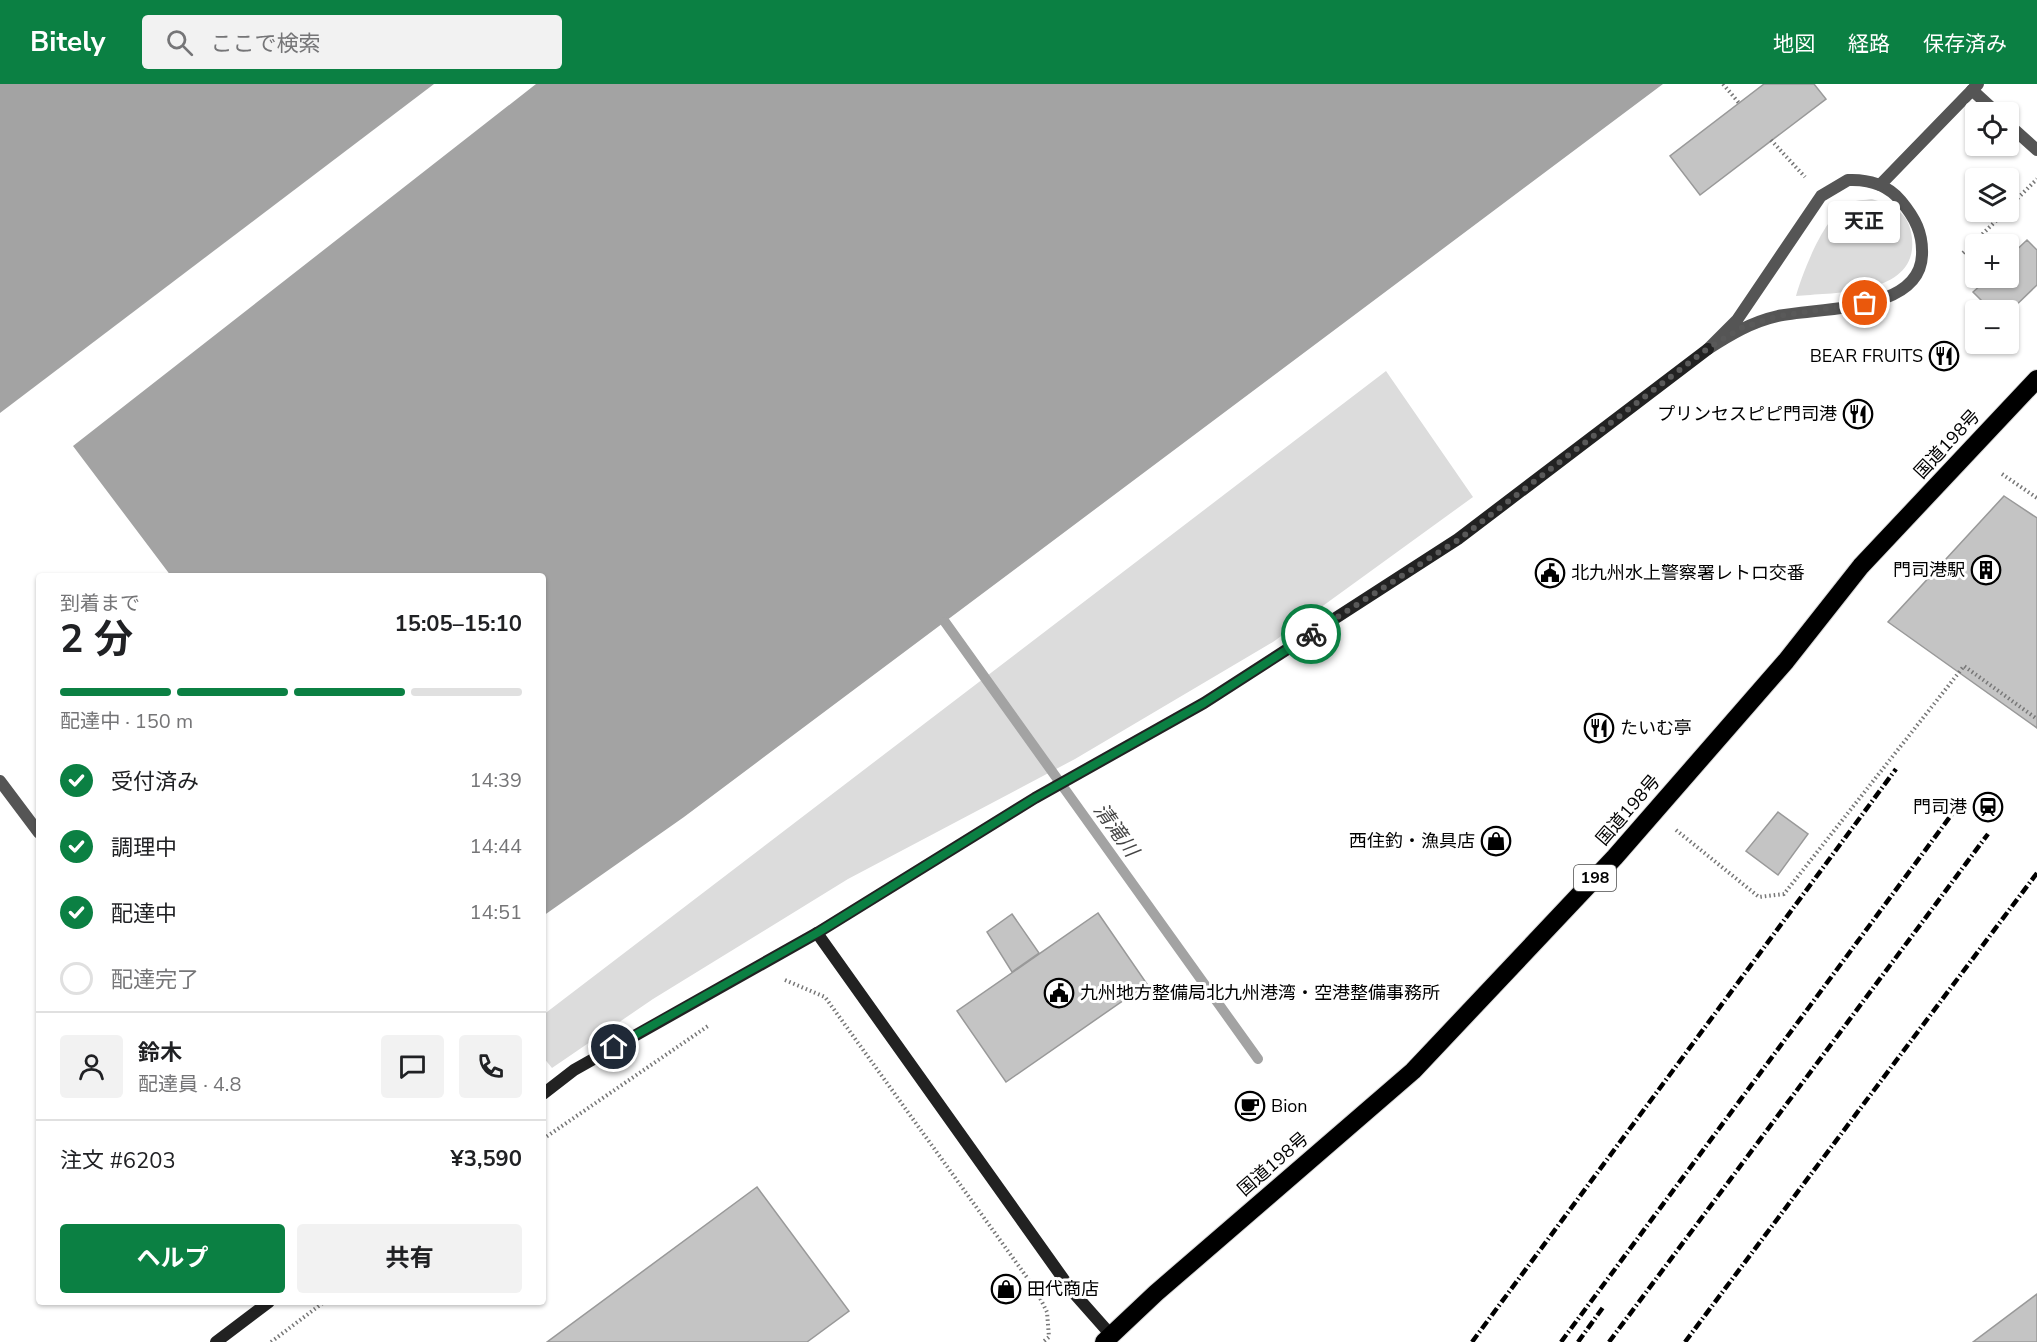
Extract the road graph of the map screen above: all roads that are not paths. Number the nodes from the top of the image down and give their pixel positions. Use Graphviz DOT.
graph roads {
  1 [pos="1975,87"];
  2 [pos="1988,102"];
  3 [pos="2019,134"];
  4 [pos="2037,150"];
  5 [pos="1880,185"];
  6 [pos="1707,349"];
  7 [pos="2037,379"];
  8 [pos="0,781"];
  9 [pos="36,829"];
  10 [pos="817,933"];
  11 [pos="546,1092"];
  12 [pos="265,1305"];
  13 [pos="1108,1338"];
  14 [pos="216,1342"];
  1 -- 2 [label="street"];
  1 -- 5 [label="street"];
  3 -- 4 [label="street"];
  5 -- 6 [label="street"];
  5 -- 6 [label="street"];
  6 -- 10 [label="street"];
  7 -- 13 [label="highway, 国道198号 / 198"];
  8 -- 9 [label="street"];
  10 -- 11 [label="street"];
  10 -- 13 [label="street"];
  12 -- 14 [label="street"];
}
